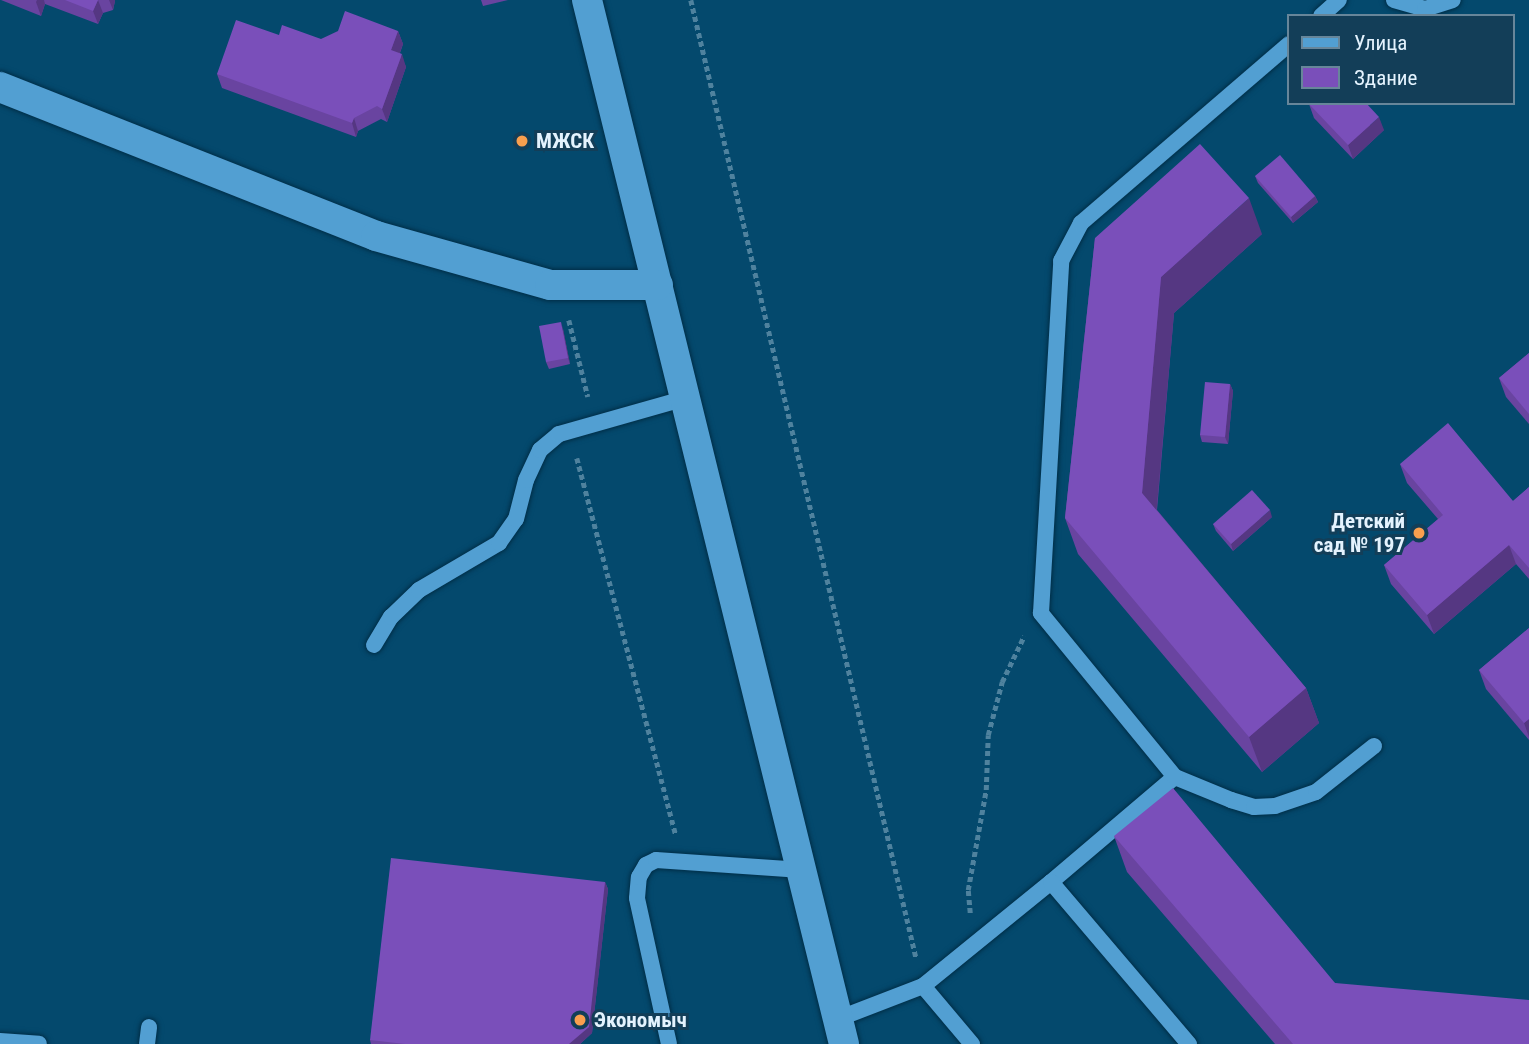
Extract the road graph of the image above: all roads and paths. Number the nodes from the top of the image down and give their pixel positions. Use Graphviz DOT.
graph roads {
  1 [pos="587,0"];
  2 [pos="691,0"];
  3 [pos="1339,0"];
  4 [pos="1394,0"];
  5 [pos="1452,0"];
  6 [pos="1323,14"];
  7 [pos="1288,45"];
  8 [pos="0,87"];
  9 [pos="560,285"];
  10 [pos="657,285"];
  11 [pos="686,398"];
  12 [pos="580,425"];
  13 [pos="1041,613"];
  14 [pos="374,645"];
  15 [pos="1374,746"];
  16 [pos="1175,777"];
  17 [pos="682,862"];
  18 [pos="802,870"];
  19 [pos="1051,882"];
  20 [pos="980,940"];
  21 [pos="923,986"];
  22 [pos="149,1027"];
  23 [pos="842,1031"];
  24 [pos="0,1041"];
  25 [pos="39,1044"];
  26 [pos="147,1044"];
  27 [pos="669,1044"];
  28 [pos="972,1044"];
  29 [pos="1189,1044"];
  1 -- 10 [label="street"];
  2 -- 21 [label="path"];
  3 -- 6 [label="lane"];
  4 -- 5 [label="lane"];
  7 -- 13 [label="lane"];
  8 -- 9 [label="street"];
  9 -- 10 [label="street"];
  9 -- 12 [label="path"];
  10 -- 11 [label="street"];
  11 -- 12 [label="lane"];
  11 -- 18 [label="street"];
  12 -- 14 [label="lane"];
  12 -- 17 [label="path"];
  13 -- 16 [label="lane"];
  13 -- 20 [label="path"];
  15 -- 16 [label="lane"];
  16 -- 19 [label="lane"];
  17 -- 18 [label="lane"];
  17 -- 27 [label="lane"];
  18 -- 23 [label="street"];
  19 -- 20 [label="lane"];
  19 -- 29 [label="lane"];
  20 -- 21 [label="lane"];
  21 -- 23 [label="lane"];
  21 -- 28 [label="lane"];
  22 -- 26 [label="lane"];
  24 -- 25 [label="lane"];
}
